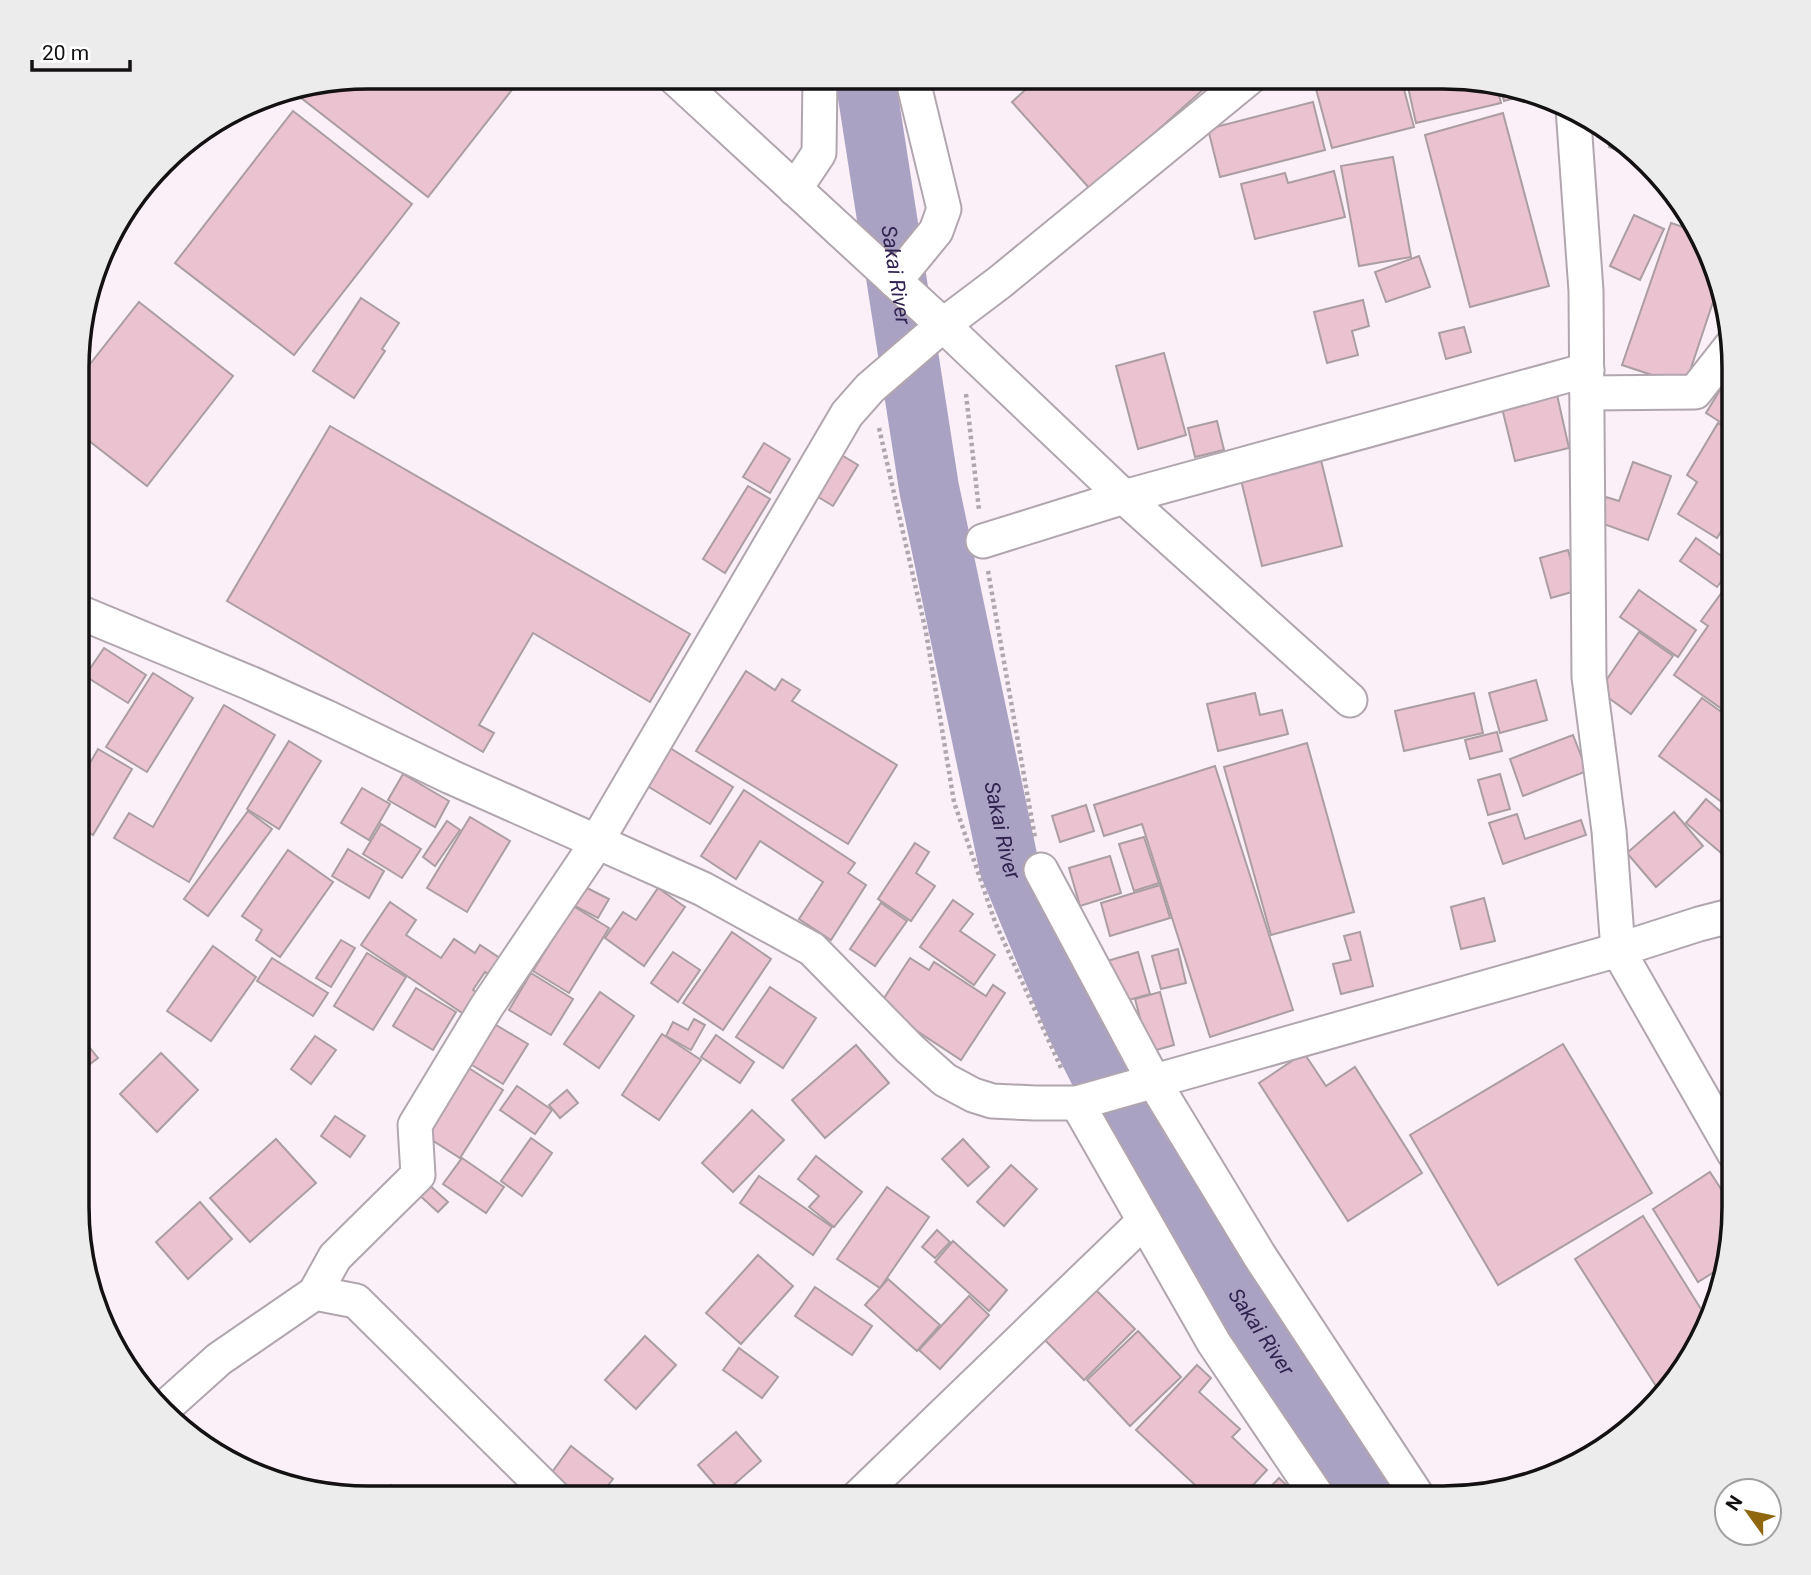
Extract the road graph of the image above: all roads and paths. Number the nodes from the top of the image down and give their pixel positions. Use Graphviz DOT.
graph roads {
  1 [pos="687,89"];
  2 [pos="820,89"];
  3 [pos="915,89"];
  4 [pos="1236,89"];
  5 [pos="1574,123"];
  6 [pos="795,189"];
  7 [pos="895,281"];
  8 [pos="950,332"];
  9 [pos="1721,358"];
  10 [pos="1587,382"];
  11 [pos="870,388"];
  12 [pos="1124,497"];
  13 [pos="983,541"];
  14 [pos="89,616"];
  15 [pos="1350,700"];
  16 [pos="595,842"];
  17 [pos="1041,870"];
  18 [pos="1722,918"];
  19 [pos="1618,950"];
  20 [pos="1146,1082"];
  21 [pos="1077,1102"];
  22 [pos="1722,1132"];
  23 [pos="1144,1221"];
  24 [pos="315,1293"];
  25 [pos="170,1403"];
  26 [pos="543,1486"];
  27 [pos="869,1486"];
  28 [pos="1311,1486"];
  29 [pos="1411,1486"];
  1 -- 6 [label="street"];
  2 -- 6 [label="street"];
  3 -- 7 [label="street"];
  4 -- 8 [label="street"];
  5 -- 10 [label="street"];
  6 -- 7 [label="street"];
  7 -- 8 [label="street"];
  8 -- 11 [label="street"];
  8 -- 12 [label="street"];
  8 -- 13 [label="path"];
  9 -- 10 [label="street"];
  10 -- 12 [label="street"];
  10 -- 19 [label="street"];
  11 -- 16 [label="street"];
  11 -- 21 [label="path"];
  12 -- 13 [label="street"];
  12 -- 15 [label="street"];
  13 -- 17 [label="path"];
  14 -- 16 [label="street"];
  16 -- 21 [label="street"];
  16 -- 24 [label="street"];
  17 -- 20 [label="street"];
  18 -- 19 [label="street"];
  19 -- 20 [label="street"];
  19 -- 22 [label="street"];
  20 -- 21 [label="street"];
  20 -- 29 [label="street"];
  21 -- 23 [label="street"];
  23 -- 27 [label="street"];
  23 -- 28 [label="street"];
  24 -- 25 [label="street"];
  24 -- 26 [label="street"];
}
